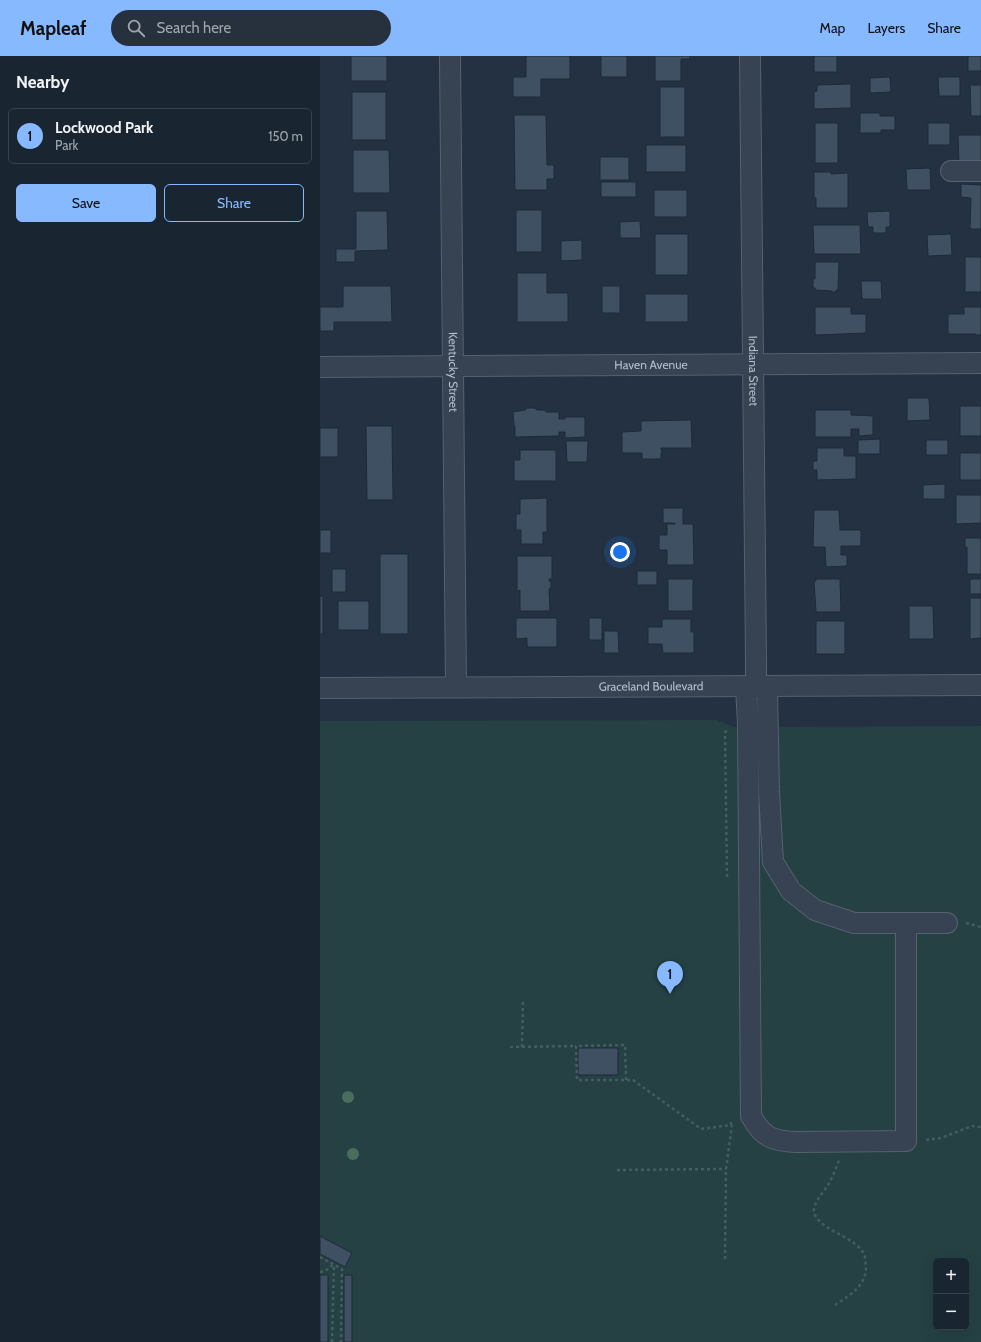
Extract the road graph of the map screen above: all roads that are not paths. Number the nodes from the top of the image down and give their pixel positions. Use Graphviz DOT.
graph roads {
  1 [pos="450,56"];
  2 [pos="750,56"];
  3 [pos="951,171"];
  4 [pos="981,171"];
  5 [pos="981,363"];
  6 [pos="753,365"];
  7 [pos="453,366"];
  8 [pos="320,368"];
  9 [pos="981,685"];
  10 [pos="456,687"];
  11 [pos="756,687"];
  12 [pos="320,688"];
  13 [pos="906,923"];
  14 [pos="947,923"];
  1 -- 7 [label="street, Kentucky Street"];
  2 -- 6 [label="street, Indiana Street"];
  3 -- 4 [label="street"];
  5 -- 6 [label="street, Haven Avenue"];
  6 -- 7 [label="street, Haven Avenue"];
  6 -- 11 [label="street, Indiana Street"];
  7 -- 8 [label="street, Haven Avenue"];
  7 -- 10 [label="street, Kentucky Street"];
  9 -- 11 [label="street, Graceland Boulevard"];
  10 -- 11 [label="street, Graceland Boulevard"];
  10 -- 12 [label="street, Graceland Boulevard"];
  11 -- 13 [label="street"];
  11 -- 13 [label="street"];
  13 -- 14 [label="street"];
}
